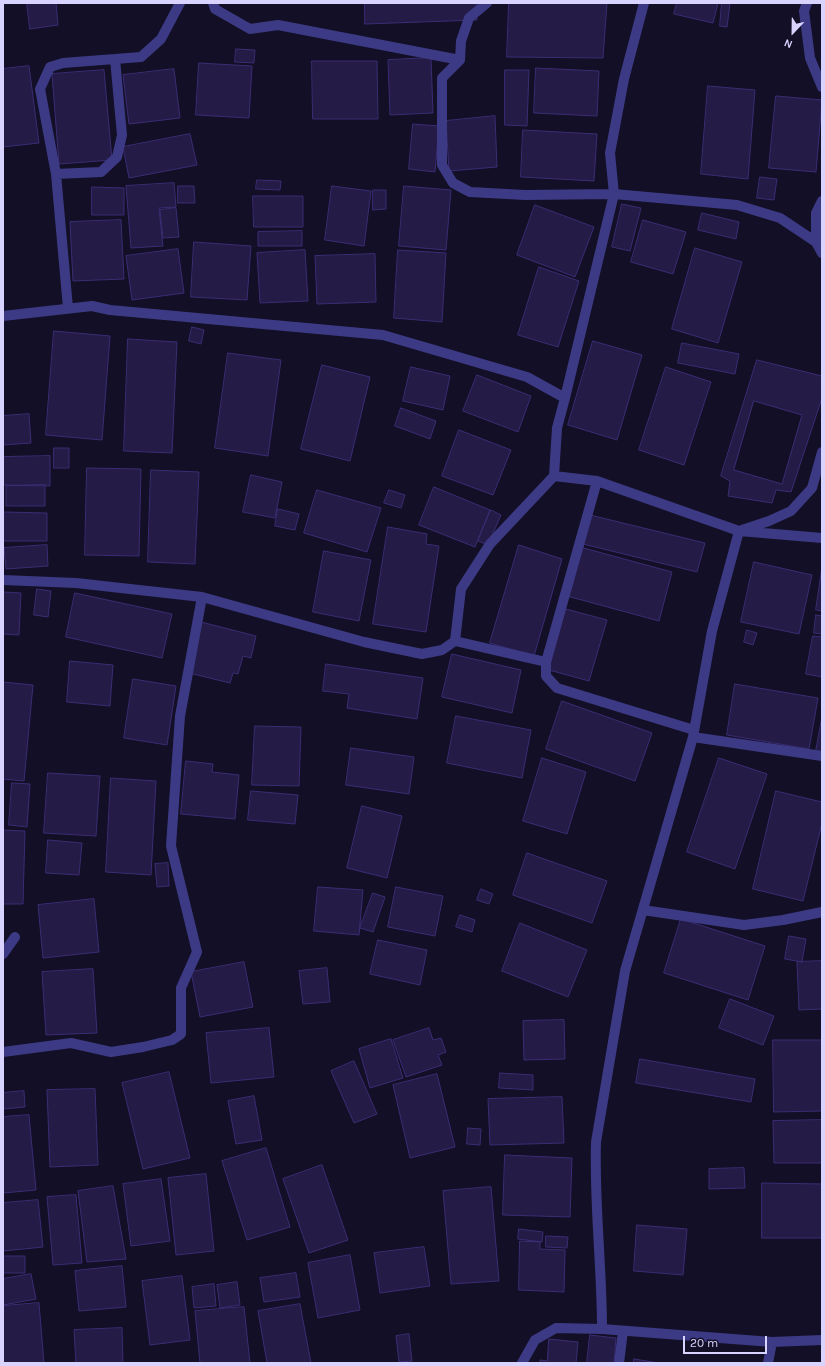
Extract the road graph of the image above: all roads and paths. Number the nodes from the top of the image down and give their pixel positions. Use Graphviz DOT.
graph roads {
  1 [pos="180,3"];
  2 [pos="213,3"];
  3 [pos="487,3"];
  4 [pos="644,3"];
  5 [pos="807,3"];
  6 [pos="115,59"];
  7 [pos="460,60"];
  8 [pos="822,87"];
  9 [pos="56,174"];
  10 [pos="614,194"];
  11 [pos="822,200"];
  12 [pos="816,242"];
  13 [pos="822,253"];
  14 [pos="68,308"];
  15 [pos="3,316"];
  16 [pos="566,398"];
  17 [pos="822,452"];
  18 [pos="554,476"];
  19 [pos="597,481"];
  20 [pos="739,531"];
  21 [pos="822,538"];
  22 [pos="3,580"];
  23 [pos="202,597"];
  24 [pos="455,641"];
  25 [pos="546,662"];
  26 [pos="693,733"];
  27 [pos="822,756"];
  28 [pos="643,910"];
  29 [pos="822,912"];
  30 [pos="15,937"];
  31 [pos="3,954"];
  32 [pos="3,1052"];
  33 [pos="602,1329"];
  34 [pos="623,1331"];
  35 [pos="822,1340"];
  36 [pos="772,1342"];
  37 [pos="522,1363"];
  38 [pos="620,1363"];
  39 [pos="768,1363"];
  1 -- 6 [label="street"];
  2 -- 7 [label="street"];
  3 -- 7 [label="street"];
  4 -- 10 [label="street"];
  5 -- 8 [label="street"];
  6 -- 9 [label="street"];
  6 -- 9 [label="street"];
  7 -- 10 [label="street"];
  9 -- 14 [label="street"];
  10 -- 12 [label="street"];
  10 -- 16 [label="street"];
  11 -- 12 [label="street"];
  12 -- 13 [label="street"];
  14 -- 15 [label="street"];
  14 -- 16 [label="street"];
  16 -- 18 [label="street"];
  17 -- 20 [label="street"];
  18 -- 19 [label="street"];
  18 -- 24 [label="street"];
  19 -- 20 [label="street"];
  19 -- 25 [label="street"];
  20 -- 21 [label="street"];
  20 -- 26 [label="street"];
  22 -- 23 [label="street"];
  23 -- 24 [label="street"];
  23 -- 32 [label="street"];
  24 -- 25 [label="street"];
  25 -- 26 [label="street"];
  26 -- 27 [label="street"];
  26 -- 28 [label="street"];
  28 -- 29 [label="street"];
  28 -- 33 [label="street"];
  30 -- 31 [label="street"];
  33 -- 34 [label="street"];
  33 -- 37 [label="street"];
  34 -- 36 [label="street"];
  34 -- 38 [label="street"];
  35 -- 36 [label="street"];
  36 -- 39 [label="street"];
}
